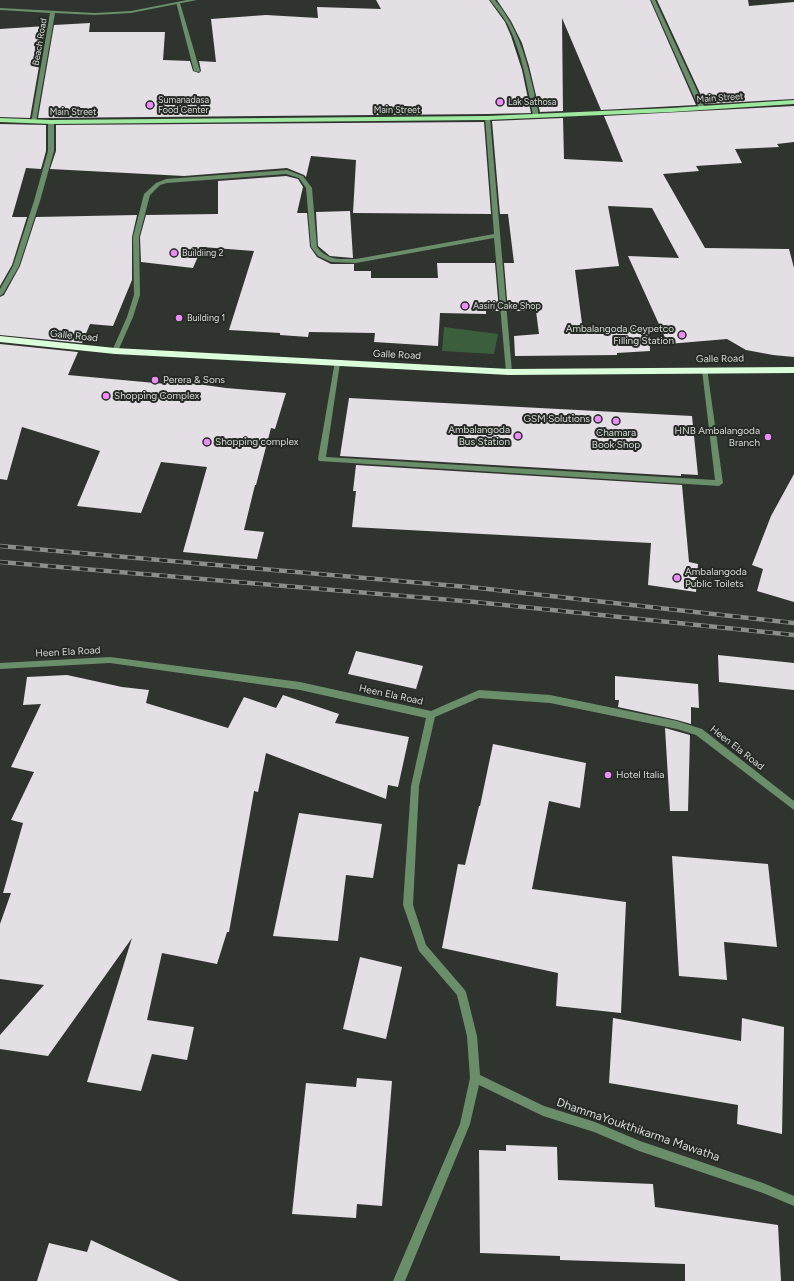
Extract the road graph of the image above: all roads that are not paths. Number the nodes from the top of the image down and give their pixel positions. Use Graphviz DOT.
graph roads {
  1 [pos="195,0"];
  2 [pos="492,0"];
  3 [pos="653,0"];
  4 [pos="178,3"];
  5 [pos="0,9"];
  6 [pos="53,12"];
  7 [pos="197,71"];
  8 [pos="794,102"];
  9 [pos="702,108"];
  10 [pos="536,115"];
  11 [pos="487,118"];
  12 [pos="0,120"];
  13 [pos="33,122"];
  14 [pos="51,122"];
  15 [pos="496,236"];
  16 [pos="0,294"];
  17 [pos="0,339"];
  18 [pos="115,351"];
  19 [pos="337,363"];
  20 [pos="705,370"];
  21 [pos="794,370"];
  22 [pos="509,372"];
  23 [pos="0,666"];
  24 [pos="431,715"];
  25 [pos="794,806"];
  26 [pos="475,1078"];
  27 [pos="794,1201"];
  28 [pos="398,1281"];
  1 -- 4 [label="street, Beach Road"];
  2 -- 10 [label="street"];
  3 -- 9 [label="street"];
  4 -- 6 [label="street, Beach Road"];
  4 -- 7 [label="street"];
  5 -- 6 [label="street"];
  6 -- 13 [label="street, Beach Road"];
  8 -- 9 [label="main road, Main Street"];
  9 -- 10 [label="main road, Main Street"];
  10 -- 11 [label="main road, Main Street"];
  11 -- 14 [label="main road, Main Street"];
  11 -- 15 [label="street"];
  12 -- 13 [label="main road, Main Street"];
  13 -- 14 [label="main road, Main Street"];
  14 -- 16 [label="street"];
  15 -- 18 [label="street"];
  15 -- 22 [label="street"];
  17 -- 18 [label="highway, Galle Road"];
  18 -- 19 [label="highway, Galle Road"];
  19 -- 20 [label="street"];
  19 -- 22 [label="highway, Galle Road"];
  20 -- 21 [label="highway, Galle Road"];
  20 -- 22 [label="highway, Galle Road"];
  23 -- 24 [label="street, Heen Ela Road"];
  24 -- 25 [label="street, Heen Ela Road"];
  24 -- 26 [label="street"];
  26 -- 27 [label="street, DhammaYoukthikarma Mawatha"];
  26 -- 28 [label="street"];
}
